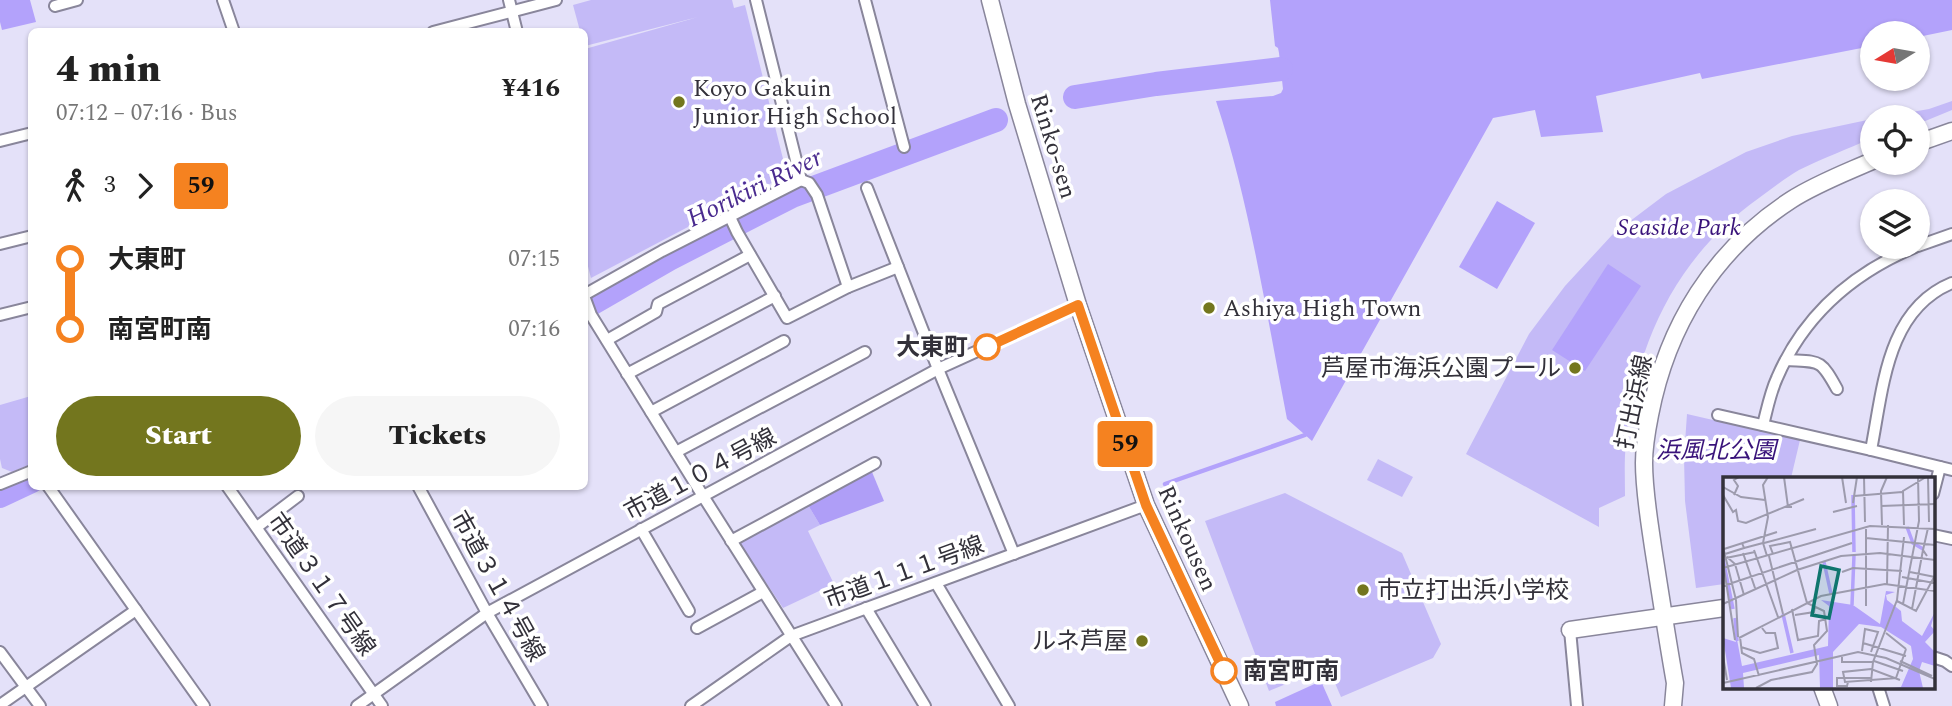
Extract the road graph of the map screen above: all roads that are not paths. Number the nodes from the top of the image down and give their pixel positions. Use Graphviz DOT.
graph roads {
  1 [pos="77,0"];
  2 [pos="223,0"];
  3 [pos="556,0"];
  4 [pos="756,0"];
  5 [pos="866,0"];
  6 [pos="990,0"];
  7 [pos="55,6"];
  8 [pos="511,6"];
  9 [pos="233,28"];
  10 [pos="445,28"];
  11 [pos="516,28"];
  12 [pos="1952,131"];
  13 [pos="28,134"];
  14 [pos="1930,139"];
  15 [pos="0,141"];
  16 [pos="904,147"];
  17 [pos="1860,166"];
  18 [pos="805,181"];
  19 [pos="867,188"];
  20 [pos="730,218"];
  21 [pos="1952,234"];
  22 [pos="28,237"];
  23 [pos="1930,242"];
  24 [pos="0,244"];
  25 [pos="750,255"];
  26 [pos="1887,259"];
  27 [pos="898,267"];
  28 [pos="1952,283"];
  29 [pos="848,287"];
  30 [pos="588,295"];
  31 [pos="775,296"];
  32 [pos="1078,305"];
  33 [pos="588,306"];
  34 [pos="28,308"];
  35 [pos="0,315"];
  36 [pos="607,340"];
  37 [pos="784,341"];
  38 [pos="865,352"];
  39 [pos="1786,360"];
  40 [pos="938,369"];
  41 [pos="627,373"];
  42 [pos="1837,389"];
  43 [pos="651,412"];
  44 [pos="1718,415"];
  45 [pos="1763,425"];
  46 [pos="1871,450"];
  47 [pos="676,452"];
  48 [pos="875,463"];
  49 [pos="1940,467"];
  50 [pos="1952,470"];
  51 [pos="28,473"];
  52 [pos="0,484"];
  53 [pos="50,490"];
  54 [pos="230,490"];
  55 [pos="420,490"];
  56 [pos="1934,490"];
  57 [pos="298,496"];
  58 [pos="703,496"];
  59 [pos="1146,505"];
  60 [pos="257,527"];
  61 [pos="641,529"];
  62 [pos="1934,535"];
  63 [pos="1952,539"];
  64 [pos="731,541"];
  65 [pos="1014,554"];
  66 [pos="936,583"];
  67 [pos="763,592"];
  68 [pos="866,608"];
  69 [pos="1723,608"];
  70 [pos="136,610"];
  71 [pos="689,611"];
  72 [pos="487,613"];
  73 [pos="1663,617"];
  74 [pos="698,628"];
  75 [pos="1570,630"];
  76 [pos="790,636"];
  77 [pos="0,652"];
  78 [pos="1934,657"];
  79 [pos="1952,666"];
  80 [pos="26,686"];
  81 [pos="1822,688"];
  82 [pos="1878,688"];
  83 [pos="374,694"];
  84 [pos="0,705"];
  85 [pos="40,706"];
  86 [pos="204,706"];
  87 [pos="357,706"];
  88 [pos="382,706"];
  89 [pos="542,706"];
  90 [pos="691,706"];
  91 [pos="836,706"];
  92 [pos="925,706"];
  93 [pos="1009,706"];
  94 [pos="1240,706"];
  95 [pos="1577,706"];
  96 [pos="1674,706"];
  97 [pos="1829,706"];
  98 [pos="1884,706"];
  1 -- 7 [label="street"];
  2 -- 9 [label="street"];
  3 -- 8 [label="street"];
  4 -- 18 [label="street"];
  5 -- 16 [label="street"];
  6 -- 32 [label="street, Rinko-sen"];
  8 -- 10 [label="street"];
  8 -- 11 [label="street"];
  12 -- 14 [label="street"];
  13 -- 15 [label="street"];
  17 -- 73 [label="street, 打出浜線"];
  18 -- 20 [label="street"];
  18 -- 29 [label="street"];
  19 -- 27 [label="street"];
  20 -- 25 [label="street"];
  20 -- 30 [label="street"];
  21 -- 23 [label="street"];
  22 -- 24 [label="street"];
  25 -- 31 [label="street"];
  25 -- 36 [label="street"];
  26 -- 39 [label="street"];
  27 -- 29 [label="street"];
  27 -- 40 [label="street"];
  28 -- 46 [label="street"];
  29 -- 31 [label="street"];
  31 -- 41 [label="street"];
  32 -- 40 [label="street, 市道１０４号線"];
  32 -- 59 [label="street, Rinkousen"];
  33 -- 36 [label="street"];
  34 -- 35 [label="street"];
  36 -- 41 [label="street"];
  37 -- 43 [label="street"];
  38 -- 47 [label="street"];
  39 -- 42 [label="street"];
  39 -- 45 [label="street"];
  40 -- 58 [label="street, 市道１０４号線"];
  40 -- 65 [label="street"];
  41 -- 43 [label="street"];
  43 -- 47 [label="street"];
  44 -- 45 [label="street"];
  45 -- 46 [label="street"];
  46 -- 49 [label="street"];
  47 -- 58 [label="street"];
  48 -- 64 [label="street"];
  49 -- 50 [label="street"];
  49 -- 56 [label="street"];
  51 -- 52 [label="street"];
  53 -- 70 [label="street"];
  54 -- 60 [label="street, 市道３１７号線"];
  55 -- 72 [label="street, 市道３１４号線"];
  57 -- 60 [label="street"];
  58 -- 61 [label="street, 市道１０４号線"];
  58 -- 64 [label="street"];
  59 -- 65 [label="street, 市道１１１号線"];
  59 -- 94 [label="street, Rinkousen"];
  60 -- 83 [label="street, 市道３１７号線"];
  61 -- 71 [label="street"];
  61 -- 72 [label="street, 市道１０４号線"];
  62 -- 63 [label="street"];
  64 -- 67 [label="street"];
  65 -- 66 [label="street, 市道１１１号線"];
  66 -- 68 [label="street, 市道１１１号線"];
  66 -- 93 [label="street"];
  67 -- 74 [label="street"];
  67 -- 76 [label="street"];
  68 -- 76 [label="street, 市道１１１号線"];
  68 -- 92 [label="street"];
  69 -- 73 [label="street"];
  70 -- 80 [label="street"];
  70 -- 86 [label="street"];
  72 -- 83 [label="street, 市道１０４号線"];
  72 -- 89 [label="street, 市道３１４号線"];
  73 -- 75 [label="street"];
  73 -- 96 [label="street, 打出浜線"];
  75 -- 95 [label="street"];
  76 -- 90 [label="street, 市道１１１号線"];
  76 -- 91 [label="street"];
  77 -- 80 [label="street"];
  78 -- 79 [label="street"];
  80 -- 84 [label="street"];
  80 -- 85 [label="street"];
  81 -- 97 [label="street"];
  82 -- 98 [label="street"];
  83 -- 87 [label="street, 市道１０４号線"];
  83 -- 88 [label="street, 市道３１７号線"];
}
